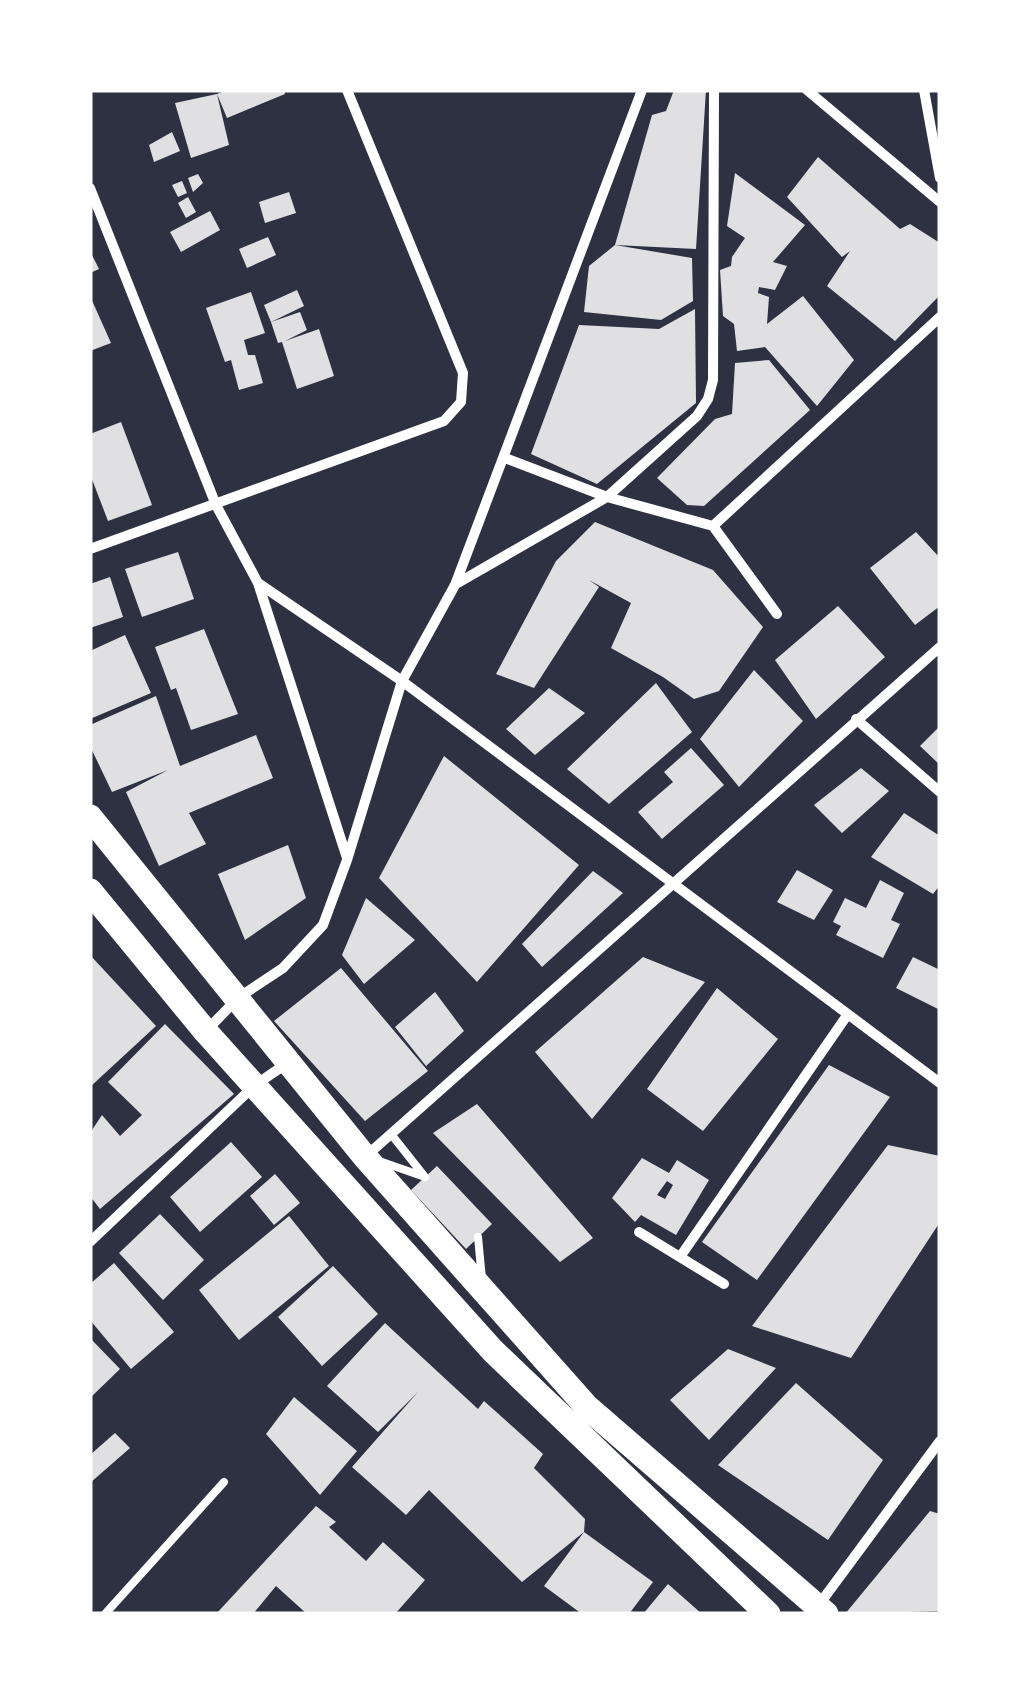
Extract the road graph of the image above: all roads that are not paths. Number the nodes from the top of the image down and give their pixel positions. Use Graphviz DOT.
graph roads {
  1 [pos="347,90"];
  2 [pos="642,90"];
  3 [pos="714,90"];
  4 [pos="808,90"];
  5 [pos="924,90"];
  6 [pos="940,178"];
  7 [pos="90,188"];
  8 [pos="940,202"];
  9 [pos="940,318"];
  10 [pos="505,458"];
  11 [pos="607,497"];
  12 [pos="216,505"];
  13 [pos="713,526"];
  14 [pos="91,546"];
  15 [pos="258,583"];
  16 [pos="455,585"];
  17 [pos="777,614"];
  18 [pos="940,647"];
  19 [pos="402,680"];
  20 [pos="856,719"];
  21 [pos="940,792"];
  22 [pos="90,816"];
  23 [pos="347,860"];
  24 [pos="672,884"];
  25 [pos="90,892"];
  26 [pos="238,998"];
  27 [pos="848,1014"];
  28 [pos="206,1032"];
  29 [pos="287,1064"];
  30 [pos="940,1083"];
  31 [pos="255,1085"];
  32 [pos="391,1134"];
  33 [pos="366,1157"];
  34 [pos="639,1232"];
  35 [pos="478,1237"];
  36 [pos="90,1242"];
  37 [pos="680,1257"];
  38 [pos="724,1284"];
  39 [pos="484,1293"];
  40 [pos="940,1441"];
  41 [pos="224,1482"];
  42 [pos="822,1610"];
  43 [pos="105,1614"];
  44 [pos="768,1614"];
  1 -- 12 [label="street"];
  2 -- 10 [label="street"];
  3 -- 11 [label="street"];
  4 -- 8 [label="street"];
  5 -- 6 [label="street"];
  7 -- 12 [label="street"];
  9 -- 13 [label="street"];
  10 -- 11 [label="street"];
  10 -- 16 [label="street"];
  11 -- 13 [label="street"];
  11 -- 16 [label="street"];
  12 -- 14 [label="street"];
  12 -- 15 [label="street"];
  13 -- 17 [label="street"];
  15 -- 19 [label="street"];
  15 -- 23 [label="street"];
  16 -- 19 [label="street"];
  18 -- 20 [label="street"];
  19 -- 23 [label="street"];
  19 -- 24 [label="street"];
  20 -- 21 [label="street"];
  20 -- 24 [label="street"];
  22 -- 26 [label="main road"];
  23 -- 26 [label="street"];
  24 -- 27 [label="street"];
  24 -- 32 [label="street"];
  25 -- 28 [label="main road"];
  26 -- 28 [label="street"];
  26 -- 29 [label="main road"];
  27 -- 30 [label="street"];
  27 -- 37 [label="street"];
  28 -- 31 [label="main road"];
  29 -- 31 [label="street"];
  29 -- 33 [label="main road"];
  31 -- 36 [label="street"];
  31 -- 44 [label="main road"];
  32 -- 33 [label="street"];
  32 -- 33 [label="lane"];
  33 -- 39 [label="main road"];
  34 -- 37 [label="street"];
  35 -- 39 [label="lane"];
  37 -- 38 [label="street"];
  39 -- 42 [label="main road"];
  40 -- 42 [label="street"];
  41 -- 43 [label="lane"];
}
